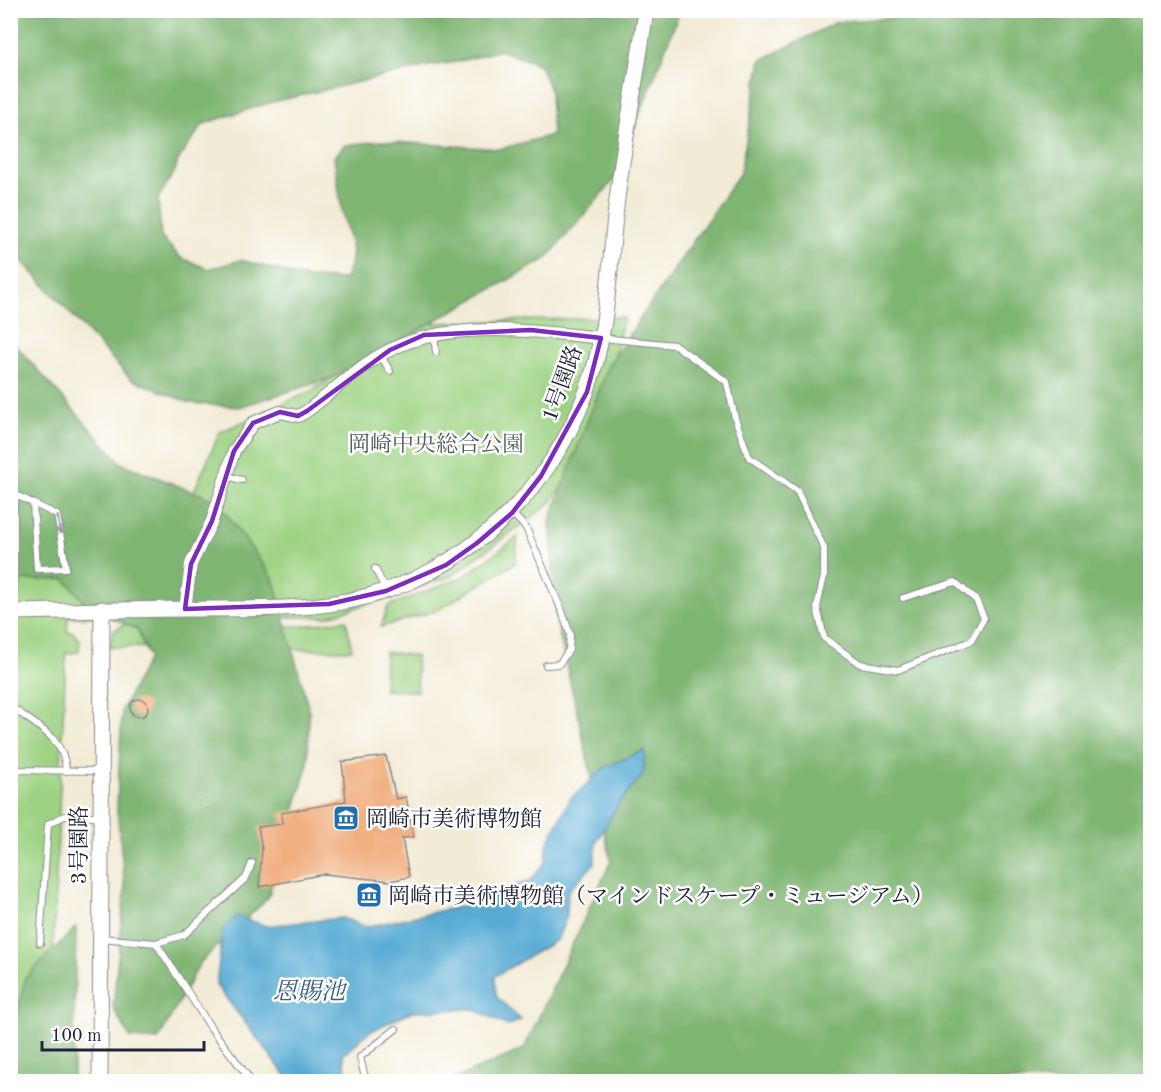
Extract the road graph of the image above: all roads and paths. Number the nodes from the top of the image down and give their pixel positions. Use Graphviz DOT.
graph roads {
  1 [pos="646,10"];
  2 [pos="434,334"];
  3 [pos="601,338"];
  4 [pos="436,352"];
  5 [pos="381,356"];
  6 [pos="390,371"];
  7 [pos="225,475"];
  8 [pos="242,480"];
  9 [pos="12,492"];
  10 [pos="33,503"];
  11 [pos="512,513"];
  12 [pos="375,569"];
  13 [pos="386,591"];
  14 [pos="903,598"];
  15 [pos="102,609"];
  16 [pos="184,609"];
  17 [pos="12,612"];
  18 [pos="546,665"];
  19 [pos="10,711"];
  20 [pos="10,770"];
  21 [pos="66,771"];
  22 [pos="100,771"];
  23 [pos="101,816"];
  24 [pos="252,864"];
  25 [pos="101,938"];
  26 [pos="40,943"];
  27 [pos="156,943"];
  28 [pos="396,1029"];
  29 [pos="100,1082"];
  30 [pos="252,1082"];
  31 [pos="366,1082"];
  1 -- 3 [label="street, 1号園路"];
  2 -- 3 [label="street"];
  2 -- 4 [label="lane"];
  2 -- 5 [label="street"];
  3 -- 11 [label="street, 1号園路"];
  3 -- 14 [label="lane"];
  5 -- 6 [label="lane"];
  5 -- 7 [label="street"];
  7 -- 8 [label="lane"];
  7 -- 16 [label="street"];
  9 -- 10 [label="lane"];
  9 -- 17 [label="lane"];
  10 -- 10 [label="lane, one-way"];
  11 -- 13 [label="street, 1号園路"];
  11 -- 18 [label="lane"];
  12 -- 13 [label="lane"];
  13 -- 16 [label="street, 1号園路"];
  15 -- 16 [label="street, 1号園路"];
  15 -- 17 [label="street"];
  15 -- 22 [label="street, 3号園路"];
  19 -- 21 [label="lane"];
  20 -- 21 [label="lane"];
  21 -- 22 [label="lane"];
  22 -- 23 [label="street, 3号園路"];
  23 -- 25 [label="street, 3号園路"];
  23 -- 26 [label="lane"];
  24 -- 27 [label="lane"];
  25 -- 27 [label="lane"];
  25 -- 29 [label="street, 3号園路"];
  27 -- 30 [label="lane"];
  28 -- 31 [label="lane"];
}
